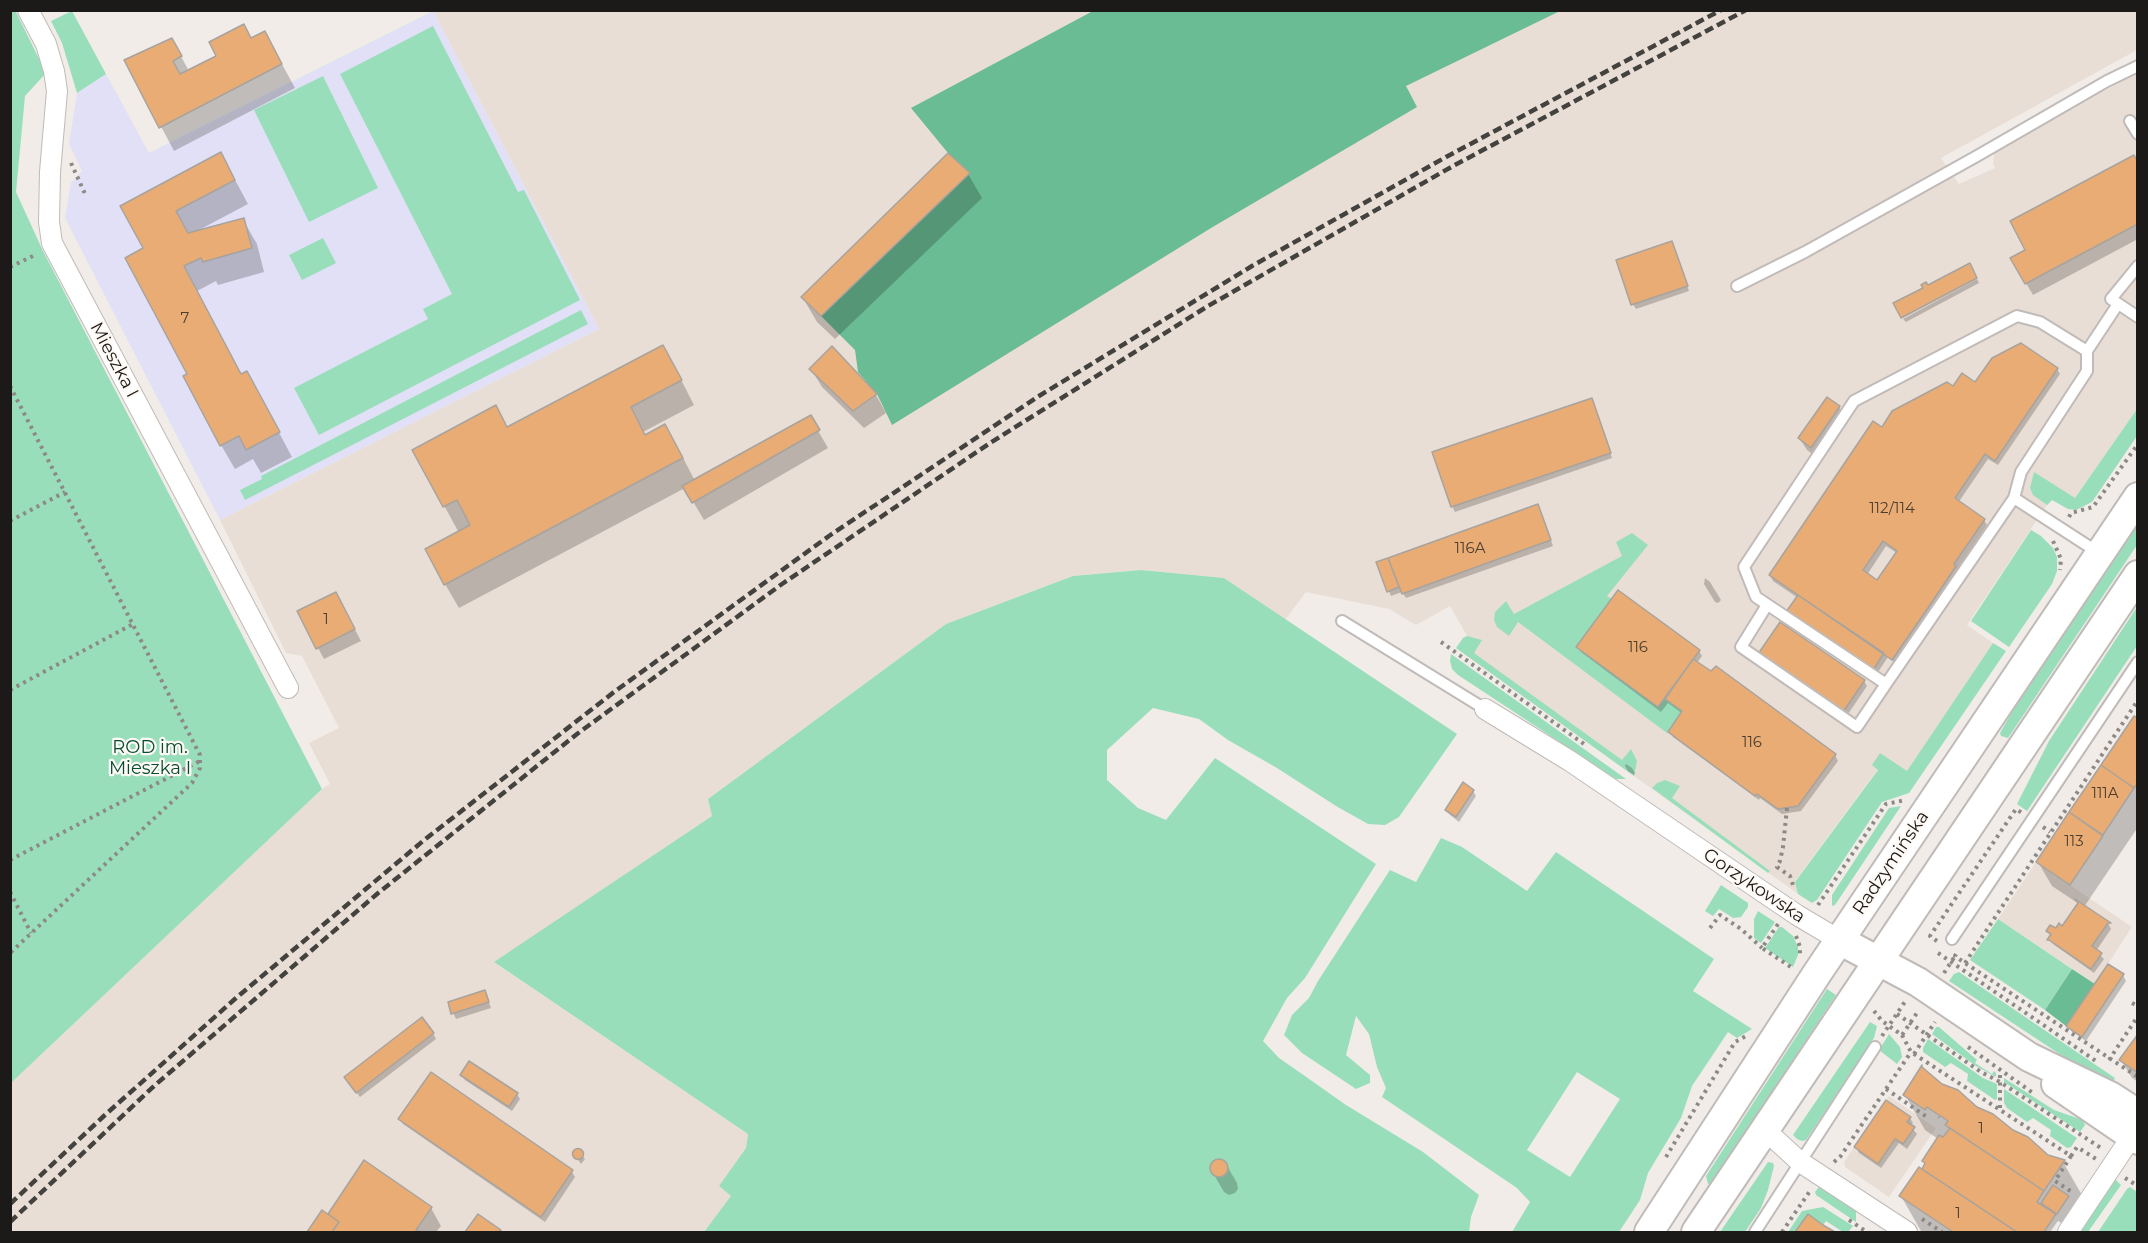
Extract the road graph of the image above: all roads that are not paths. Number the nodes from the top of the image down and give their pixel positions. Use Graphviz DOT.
graph roads {
  1 [pos="28,10"];
  2 [pos="2138,66"];
  3 [pos="2130,122"];
  4 [pos="2138,134"];
  5 [pos="2138,266"];
  6 [pos="1737,286"];
  7 [pos="2118,304"];
  8 [pos="2138,317"];
  9 [pos="2087,351"];
  10 [pos="2138,497"];
  11 [pos="2014,498"];
  12 [pos="2099,554"];
  13 [pos="2138,575"];
  14 [pos="1767,605"];
  15 [pos="1342,621"];
  16 [pos="2138,662"];
  17 [pos="1886,684"];
  18 [pos="288,688"];
  19 [pos="1485,708"];
  20 [pos="1839,940"];
  21 [pos="1948,945"];
  22 [pos="1879,961"];
  23 [pos="1875,1047"];
  24 [pos="1764,1129"];
  25 [pos="2136,1129"];
  26 [pos="1800,1162"];
  27 [pos="1682,1183"];
  28 [pos="1715,1205"];
  29 [pos="1649,1233"];
  30 [pos="1696,1233"];
  31 [pos="1755,1233"];
  32 [pos="1907,1233"];
  33 [pos="2068,1233"];
  1 -- 18 [label="street, Mieszka I"];
  2 -- 6 [label="lane"];
  3 -- 4 [label="lane"];
  5 -- 7 [label="lane"];
  7 -- 8 [label="lane"];
  7 -- 9 [label="lane"];
  9 -- 11 [label="lane"];
  9 -- 14 [label="lane"];
  10 -- 12 [label="main road, Radzymińska"];
  11 -- 12 [label="lane"];
  11 -- 17 [label="lane"];
  12 -- 20 [label="main road, Radzymińska"];
  13 -- 22 [label="main road"];
  14 -- 17 [label="lane"];
  14 -- 17 [label="lane"];
  15 -- 19 [label="lane"];
  16 -- 21 [label="lane"];
  19 -- 20 [label="street, Gorzykowska"];
  20 -- 22 [label="main road, Gorzykowska"];
  20 -- 27 [label="main road, Radzymińska"];
  22 -- 24 [label="main road"];
  22 -- 25 [label="main road, Gorzykowska"];
  23 -- 26 [label="lane"];
  24 -- 26 [label="street"];
  24 -- 28 [label="main road"];
  25 -- 33 [label="street"];
  26 -- 31 [label="lane"];
  26 -- 32 [label="street"];
  27 -- 28 [label="main road"];
  27 -- 29 [label="main road, Radzymińska"];
  28 -- 30 [label="main road"];
}
